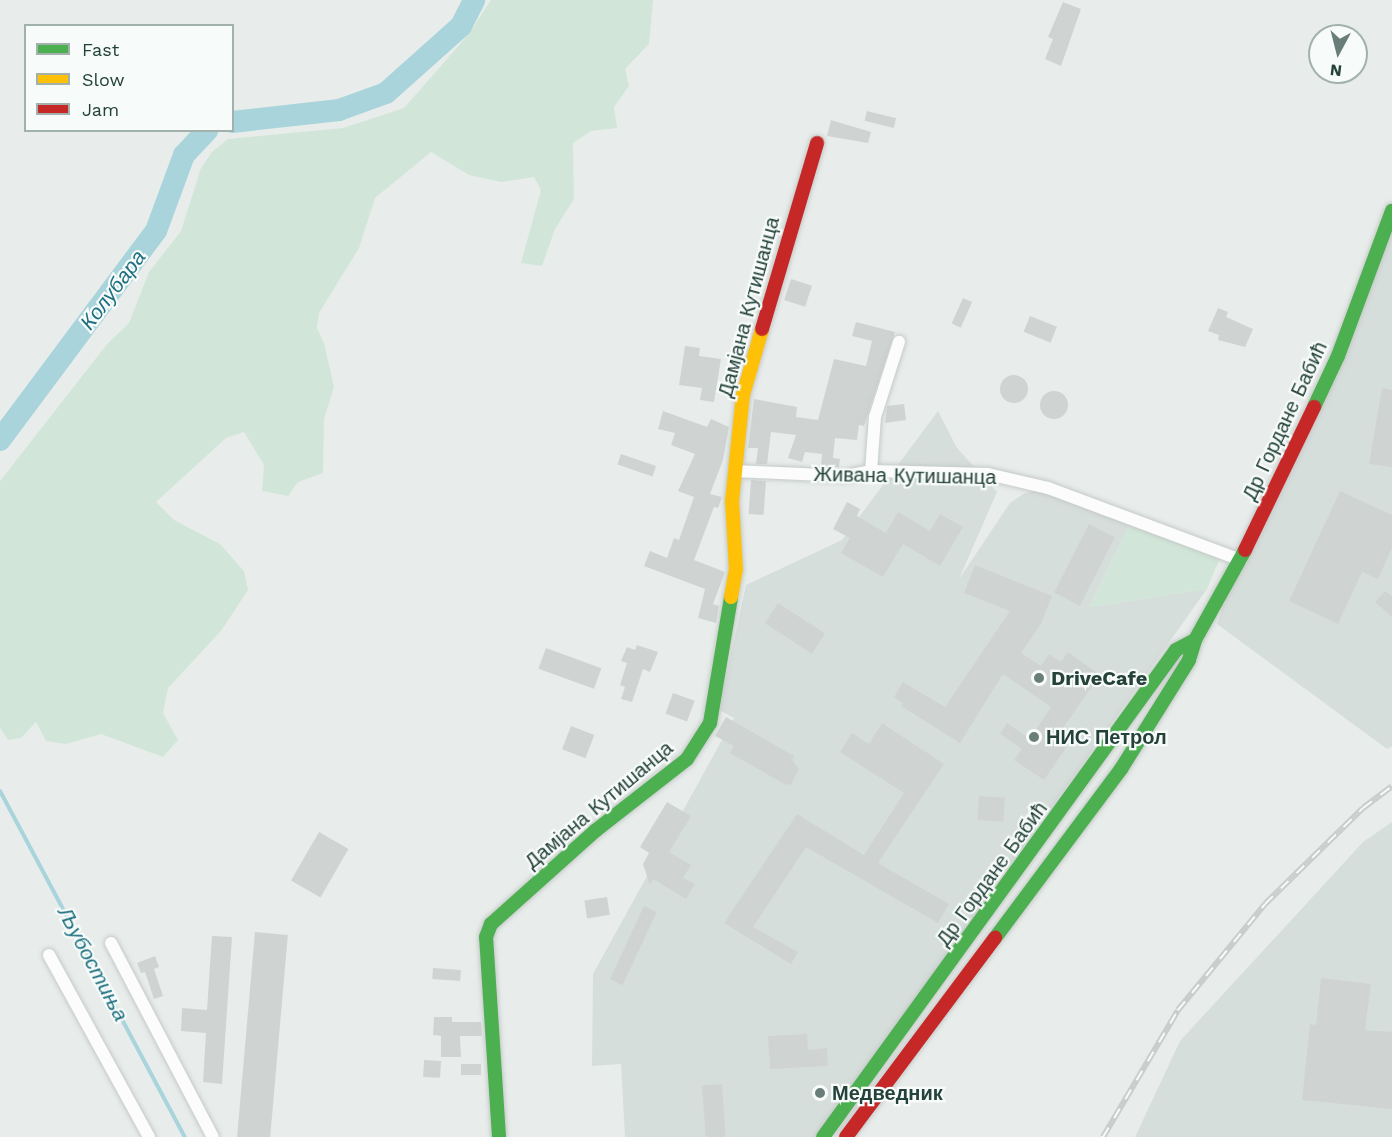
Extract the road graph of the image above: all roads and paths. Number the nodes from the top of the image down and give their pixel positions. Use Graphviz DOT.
graph roads {
  1 [pos="816,143"];
  2 [pos="1392,211"];
  3 [pos="899,342"];
  4 [pos="734,471"];
  5 [pos="871,471"];
  6 [pos="1241,560"];
  7 [pos="1196,640"];
  8 [pos="111,943"];
  9 [pos="49,955"];
  10 [pos="149,1137"];
  11 [pos="213,1137"];
  12 [pos="499,1137"];
  13 [pos="823,1137"];
  14 [pos="846,1137"];
  1 -- 4 [label="main road, Дамјана Кутишанца"];
  2 -- 6 [label="main road, Др Гордане Бабић"];
  3 -- 5 [label="street"];
  4 -- 5 [label="street, Живана Кутишанца"];
  4 -- 12 [label="main road, Дамјана Кутишанца"];
  5 -- 6 [label="street, Живана Кутишанца"];
  6 -- 7 [label="main road, Др Гордане Бабић"];
  7 -- 13 [label="main road, Др Гордане Бабић"];
  7 -- 14 [label="main road, Др Гордане Бабић"];
  8 -- 11 [label="street"];
  9 -- 10 [label="street"];
}
